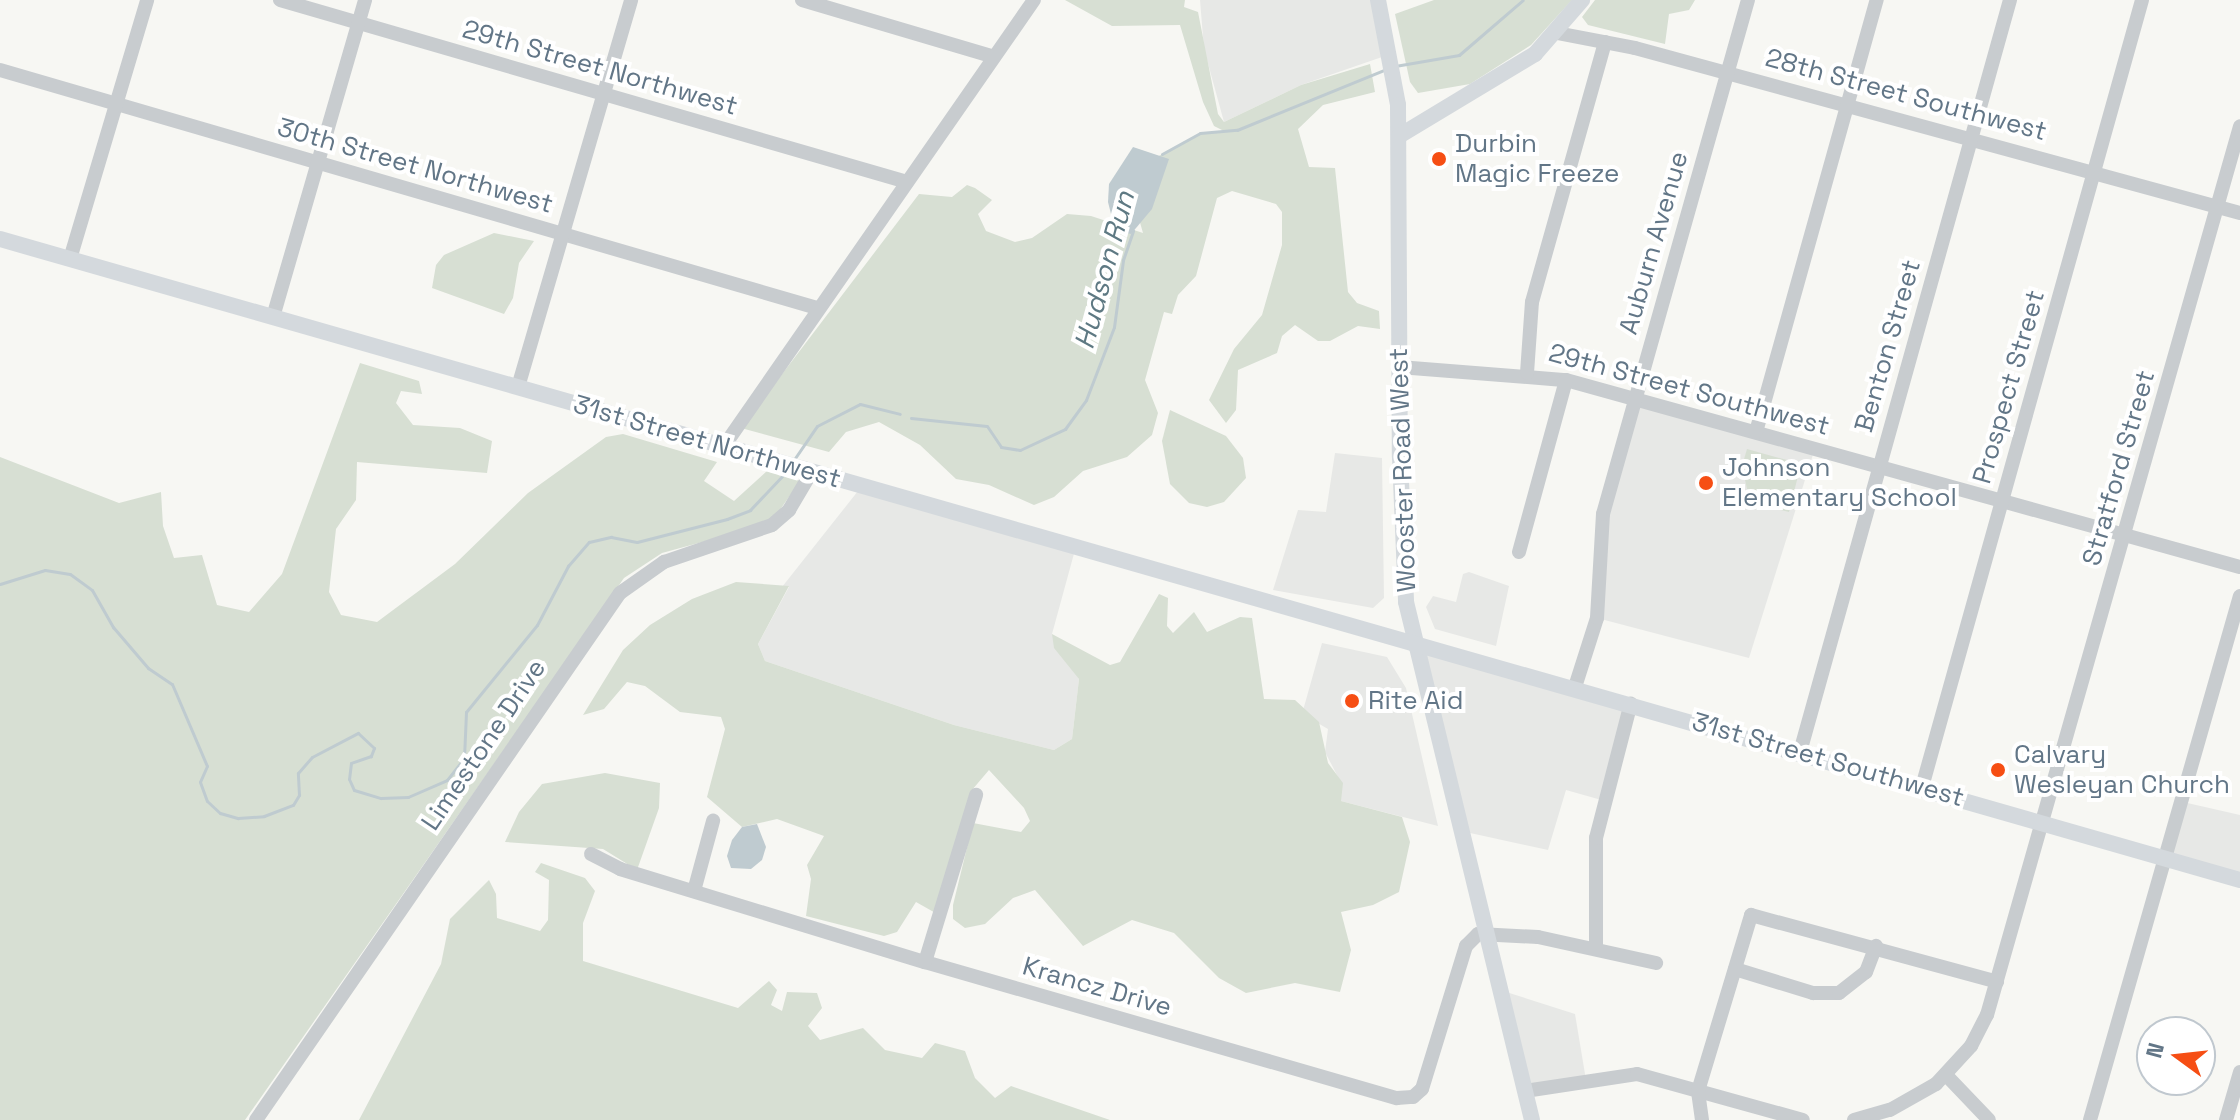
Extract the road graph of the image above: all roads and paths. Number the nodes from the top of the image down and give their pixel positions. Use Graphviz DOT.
graph roads {
  1 [pos="147,0"];
  2 [pos="280,0"];
  3 [pos="365,0"];
  4 [pos="631,0"];
  5 [pos="802,0"];
  6 [pos="857,0"];
  7 [pos="1034,0"];
  8 [pos="1378,0"];
  9 [pos="1582,0"];
  10 [pos="1748,0"];
  11 [pos="1877,0"];
  12 [pos="2010,0"];
  13 [pos="2142,0"];
  14 [pos="853,15"];
  15 [pos="358,23"];
  16 [pos="1557,33"];
  17 [pos="1605,42"];
  18 [pos="994,57"];
  19 [pos="0,70"];
  20 [pos="1728,72"];
  21 [pos="603,95"];
  22 [pos="117,104"];
  23 [pos="1848,105"];
  24 [pos="2240,126"];
  25 [pos="1399,136"];
  26 [pos="1971,137"];
  27 [pos="318,163"];
  28 [pos="2094,171"];
  29 [pos="907,182"];
  30 [pos="2217,206"];
  31 [pos="2240,213"];
  32 [pos="564,233"];
  33 [pos="0,239"];
  34 [pos="70,259"];
  35 [pos="817,308"];
  36 [pos="273,317"];
  37 [pos="1399,367"];
  38 [pos="1527,373"];
  39 [pos="1566,380"];
  40 [pos="518,387"];
  41 [pos="1635,398"];
  42 [pos="1756,432"];
  43 [pos="724,446"];
  44 [pos="1879,466"];
  45 [pos="796,467"];
  46 [pos="2002,501"];
  47 [pos="2125,536"];
  48 [pos="1519,552"];
  49 [pos="2240,567"];
  50 [pos="2240,596"];
  51 [pos="1415,642"];
  52 [pos="1575,687"];
  53 [pos="1631,703"];
  54 [pos="1800,752"];
  55 [pos="1922,787"];
  56 [pos="976,795"];
  57 [pos="713,821"];
  58 [pos="2044,823"];
  59 [pos="591,854"];
  60 [pos="2167,858"];
  61 [pos="2240,880"];
  62 [pos="694,891"];
  63 [pos="1488,933"];
  64 [pos="1876,946"];
  65 [pos="1596,949"];
  66 [pos="925,962"];
  67 [pos="1656,963"];
  68 [pos="1735,969"];
  69 [pos="1997,982"];
  70 [pos="2240,1072"];
  71 [pos="1946,1075"];
  72 [pos="1525,1091"];
  73 [pos="1698,1091"];
  74 [pos="256,1120"];
  75 [pos="1532,1120"];
  76 [pos="1702,1120"];
  77 [pos="1803,1120"];
  78 [pos="1854,1120"];
  79 [pos="1989,1120"];
  80 [pos="2090,1120"];
  81 [pos="2226,1120"];
  1 -- 22 [label="street"];
  2 -- 15 [label="street, 29th Street Northwest"];
  3 -- 15 [label="street"];
  4 -- 21 [label="street"];
  5 -- 14 [label="street"];
  6 -- 14 [label="street"];
  7 -- 18 [label="street"];
  8 -- 25 [label="main road, Wooster Road West"];
  9 -- 16 [label="main road"];
  10 -- 20 [label="street, Auburn Avenue"];
  11 -- 23 [label="street"];
  12 -- 26 [label="street, Benton Street"];
  13 -- 28 [label="street, Prospect Street"];
  14 -- 18 [label="street"];
  15 -- 21 [label="street, 29th Street Northwest"];
  15 -- 27 [label="street"];
  16 -- 17 [label="street, 28th Street Southwest"];
  16 -- 25 [label="main road"];
  17 -- 20 [label="street, 28th Street Southwest"];
  17 -- 38 [label="street"];
  18 -- 29 [label="street"];
  19 -- 22 [label="street, 30th Street Northwest"];
  20 -- 23 [label="street, 28th Street Southwest"];
  20 -- 41 [label="street, Auburn Avenue"];
  21 -- 29 [label="street, 29th Street Northwest"];
  21 -- 32 [label="street"];
  22 -- 27 [label="street, 30th Street Northwest"];
  22 -- 34 [label="street"];
  23 -- 26 [label="street, 28th Street Southwest"];
  23 -- 42 [label="street"];
  24 -- 30 [label="street, Stratford Street"];
  25 -- 37 [label="main road, Wooster Road West"];
  26 -- 28 [label="street, 28th Street Southwest"];
  26 -- 44 [label="street, Benton Street"];
  27 -- 32 [label="street, 30th Street Northwest"];
  27 -- 36 [label="street"];
  28 -- 30 [label="street, 28th Street Southwest"];
  28 -- 46 [label="street, Prospect Street"];
  29 -- 35 [label="street"];
  30 -- 31 [label="street, 28th Street Southwest"];
  30 -- 47 [label="street, Stratford Street"];
  32 -- 35 [label="street, 30th Street Northwest"];
  32 -- 40 [label="street"];
  33 -- 34 [label="main road, 31st Street Northwest"];
  34 -- 36 [label="main road, 31st Street Northwest"];
  35 -- 43 [label="street"];
  36 -- 40 [label="main road, 31st Street Northwest"];
  37 -- 38 [label="street, 29th Street Southwest"];
  37 -- 51 [label="main road, Wooster Road West"];
  38 -- 39 [label="street, 29th Street Southwest"];
  39 -- 41 [label="street, 29th Street Southwest"];
  39 -- 48 [label="street"];
  40 -- 43 [label="main road, 31st Street Northwest"];
  41 -- 42 [label="street, 29th Street Southwest"];
  41 -- 52 [label="street, Auburn Avenue"];
  42 -- 44 [label="street, 29th Street Southwest"];
  43 -- 45 [label="main road, 31st Street Northwest"];
  44 -- 46 [label="street, 29th Street Southwest"];
  44 -- 54 [label="street, Benton Street"];
  45 -- 51 [label="main road, 31st Street Northwest"];
  45 -- 74 [label="street, Limestone Drive"];
  46 -- 47 [label="street, 29th Street Southwest"];
  46 -- 55 [label="street, Prospect Street"];
  47 -- 49 [label="street, 29th Street Southwest"];
  47 -- 58 [label="street, Stratford Street"];
  50 -- 60 [label="street"];
  51 -- 52 [label="main road, 31st Street Southwest"];
  51 -- 63 [label="main road, Wooster Road West"];
  52 -- 53 [label="main road, 31st Street Southwest"];
  53 -- 54 [label="main road, 31st Street Southwest"];
  53 -- 65 [label="street"];
  54 -- 55 [label="main road, 31st Street Southwest"];
  55 -- 58 [label="main road, 31st Street Southwest"];
  56 -- 66 [label="street"];
  57 -- 62 [label="street"];
  58 -- 60 [label="main road, 31st Street Southwest"];
  58 -- 69 [label="street, Stratford Street"];
  59 -- 62 [label="street, Krancz Drive"];
  60 -- 61 [label="main road, 31st Street Southwest"];
  60 -- 80 [label="street"];
  62 -- 66 [label="street, Krancz Drive"];
  63 -- 65 [label="street"];
  63 -- 66 [label="street, Krancz Drive"];
  63 -- 72 [label="main road, Wooster Road West"];
  64 -- 68 [label="street"];
  64 -- 68 [label="street"];
  64 -- 69 [label="street"];
  65 -- 67 [label="street"];
  68 -- 73 [label="street"];
  69 -- 71 [label="street, Stratford Street"];
  70 -- 81 [label="street"];
  71 -- 78 [label="street, Stratford Street"];
  71 -- 79 [label="street"];
  72 -- 73 [label="street"];
  72 -- 75 [label="main road, Wooster Road West"];
  73 -- 76 [label="street"];
  73 -- 77 [label="street"];
}
